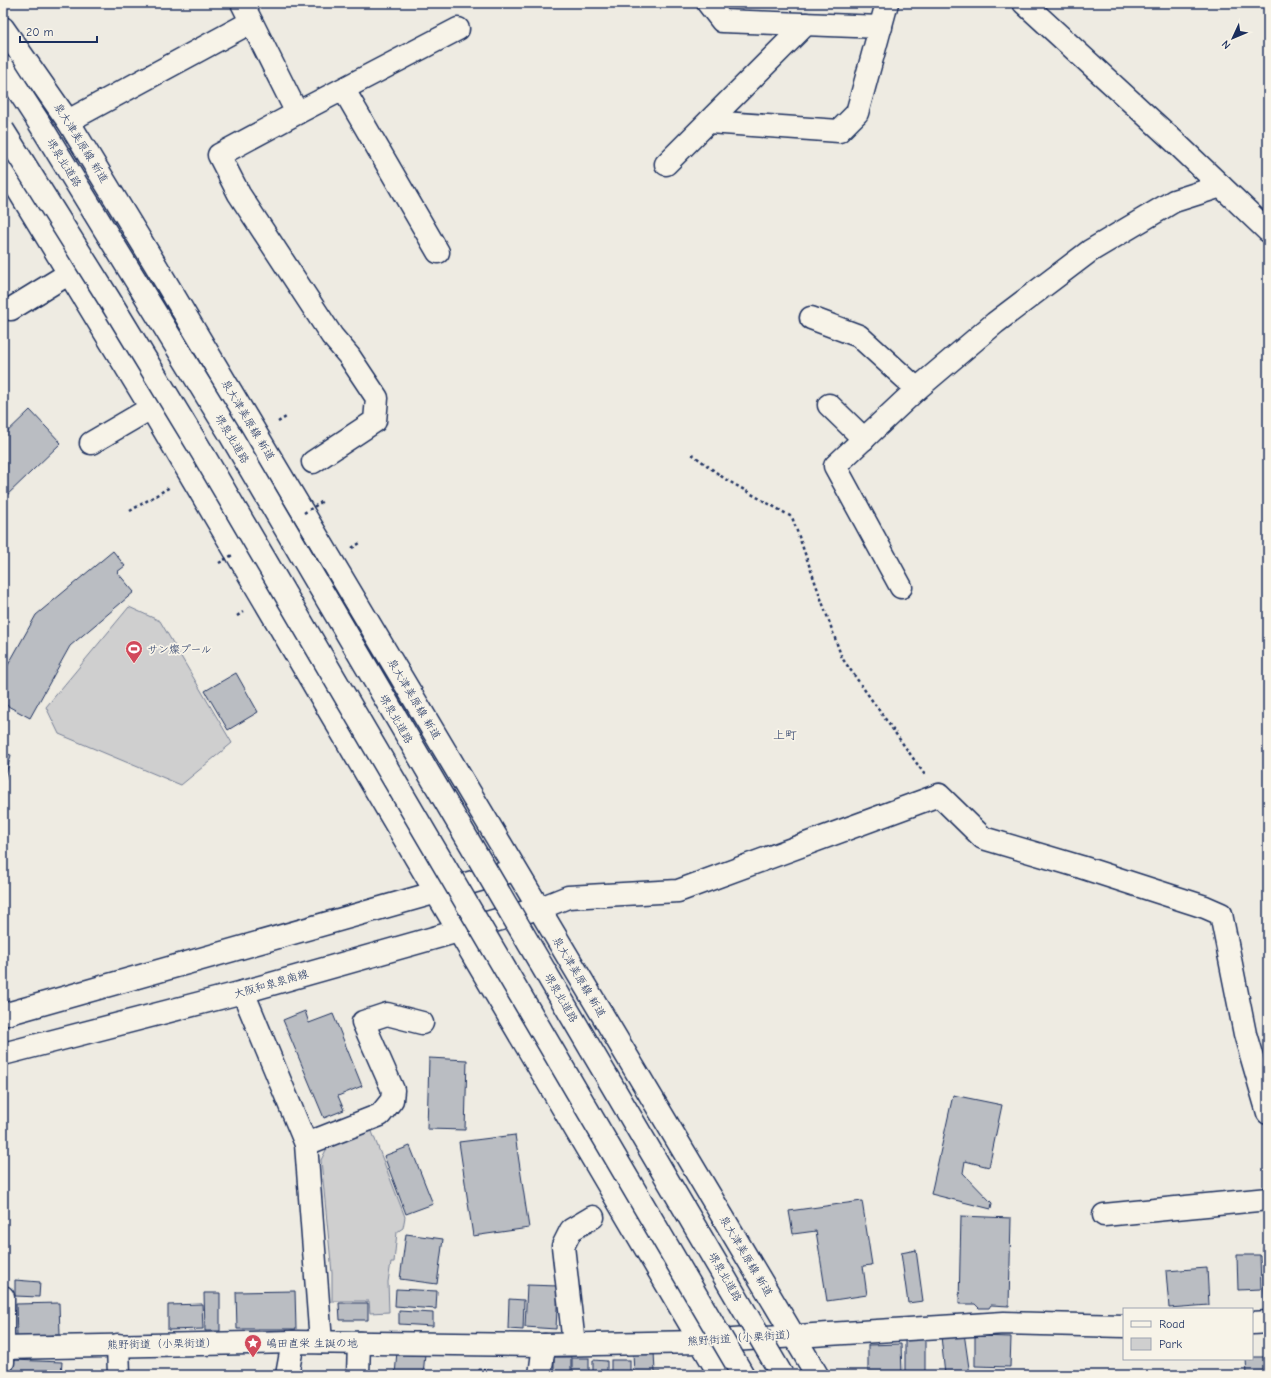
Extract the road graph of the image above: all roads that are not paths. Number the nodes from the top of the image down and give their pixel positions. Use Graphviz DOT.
graph roads {
  1 [pos="708,3"];
  2 [pos="887,3"];
  3 [pos="1024,3"];
  4 [pos="246,12"];
  5 [pos="806,24"];
  6 [pos="881,27"];
  7 [pos="3,28"];
  8 [pos="458,29"];
  9 [pos="3,67"];
  10 [pos="344,90"];
  11 [pos="298,113"];
  12 [pos="68,121"];
  13 [pos="709,122"];
  14 [pos="3,130"];
  15 [pos="666,164"];
  16 [pos="3,166"];
  17 [pos="1221,186"];
  18 [pos="1268,231"];
  19 [pos="438,252"];
  20 [pos="68,274"];
  21 [pos="11,308"];
  22 [pos="811,318"];
  23 [pos="916,390"];
  24 [pos="829,405"];
  25 [pos="151,408"];
  26 [pos="864,438"];
  27 [pos="91,444"];
  28 [pos="313,462"];
  29 [pos="901,587"];
  30 [pos="515,870"];
  31 [pos="437,893"];
  32 [pos="538,909"];
  33 [pos="458,930"];
  34 [pos="243,992"];
  35 [pos="3,1015"];
  36 [pos="422,1023"];
  37 [pos="3,1054"];
  38 [pos="1268,1113"];
  39 [pos="306,1144"];
  40 [pos="1268,1199"];
  41 [pos="1104,1215"];
  42 [pos="593,1217"];
  43 [pos="3,1297"];
  44 [pos="1268,1322"];
  45 [pos="1253,1323"];
  46 [pos="1123,1326"];
  47 [pos="793,1335"];
  48 [pos="293,1342"];
  49 [pos="321,1342"];
  50 [pos="700,1342"];
  51 [pos="359,1343"];
  52 [pos="574,1344"];
  53 [pos="118,1345"];
  54 [pos="544,1345"];
  55 [pos="3,1353"];
  56 [pos="119,1375"];
  57 [pos="287,1375"];
  58 [pos="358,1375"];
  59 [pos="540,1375"];
  60 [pos="720,1375"];
  61 [pos="742,1375"];
  62 [pos="782,1375"];
  63 [pos="817,1375"];
  1 -- 5 [label="main road"];
  2 -- 6 [label="main road"];
  3 -- 17 [label="main road"];
  4 -- 11 [label="main road"];
  4 -- 12 [label="main road"];
  5 -- 6 [label="main road"];
  5 -- 13 [label="main road"];
  6 -- 13 [label="main road"];
  7 -- 12 [label="main road, 泉大津美原線 新道"];
  8 -- 10 [label="main road"];
  9 -- 62 [label="main road, 堺泉北道路, bridge"];
  10 -- 11 [label="main road"];
  10 -- 19 [label="main road"];
  11 -- 28 [label="main road"];
  12 -- 30 [label="main road, 泉大津美原線 新道"];
  13 -- 15 [label="main road"];
  14 -- 61 [label="main road, bridge"];
  16 -- 20 [label="main road"];
  17 -- 18 [label="main road"];
  17 -- 23 [label="main road"];
  20 -- 21 [label="main road"];
  20 -- 25 [label="main road"];
  22 -- 23 [label="main road"];
  23 -- 26 [label="main road"];
  24 -- 26 [label="main road"];
  25 -- 27 [label="main road"];
  25 -- 31 [label="main road"];
  26 -- 29 [label="main road"];
  30 -- 31 [label="main road"];
  30 -- 32 [label="main road, 泉大津美原線 新道"];
  31 -- 33 [label="main road"];
  31 -- 35 [label="main road"];
  32 -- 33 [label="main road, 大阪和泉泉南線"];
  32 -- 38 [label="main road, 大阪和泉泉南線"];
  32 -- 47 [label="main road, 泉大津美原線 新道"];
  33 -- 34 [label="main road, 大阪和泉泉南線"];
  33 -- 50 [label="main road"];
  34 -- 37 [label="main road, 大阪和泉泉南線"];
  34 -- 39 [label="main road"];
  36 -- 39 [label="main road"];
  39 -- 49 [label="main road"];
  40 -- 41 [label="main road"];
  42 -- 52 [label="main road"];
  43 -- 55 [label="main road"];
  44 -- 45 [label="main road"];
  46 -- 47 [label="main road, 熊野街道（小栗街道）"];
  47 -- 50 [label="main road, 熊野街道（小栗街道）"];
  47 -- 63 [label="main road, 泉大津美原線 新道"];
  48 -- 49 [label="main road, 熊野街道（小栗街道）"];
  48 -- 53 [label="main road, 熊野街道（小栗街道）"];
  48 -- 57 [label="main road"];
  49 -- 51 [label="main road, 熊野街道（小栗街道）"];
  50 -- 52 [label="main road, 熊野街道（小栗街道）"];
  50 -- 60 [label="main road"];
  51 -- 54 [label="main road, 熊野街道（小栗街道）"];
  51 -- 58 [label="main road"];
  52 -- 54 [label="main road, 熊野街道（小栗街道）"];
  53 -- 55 [label="main road, 熊野街道（小栗街道）"];
  53 -- 56 [label="main road"];
  54 -- 59 [label="main road"];
}
